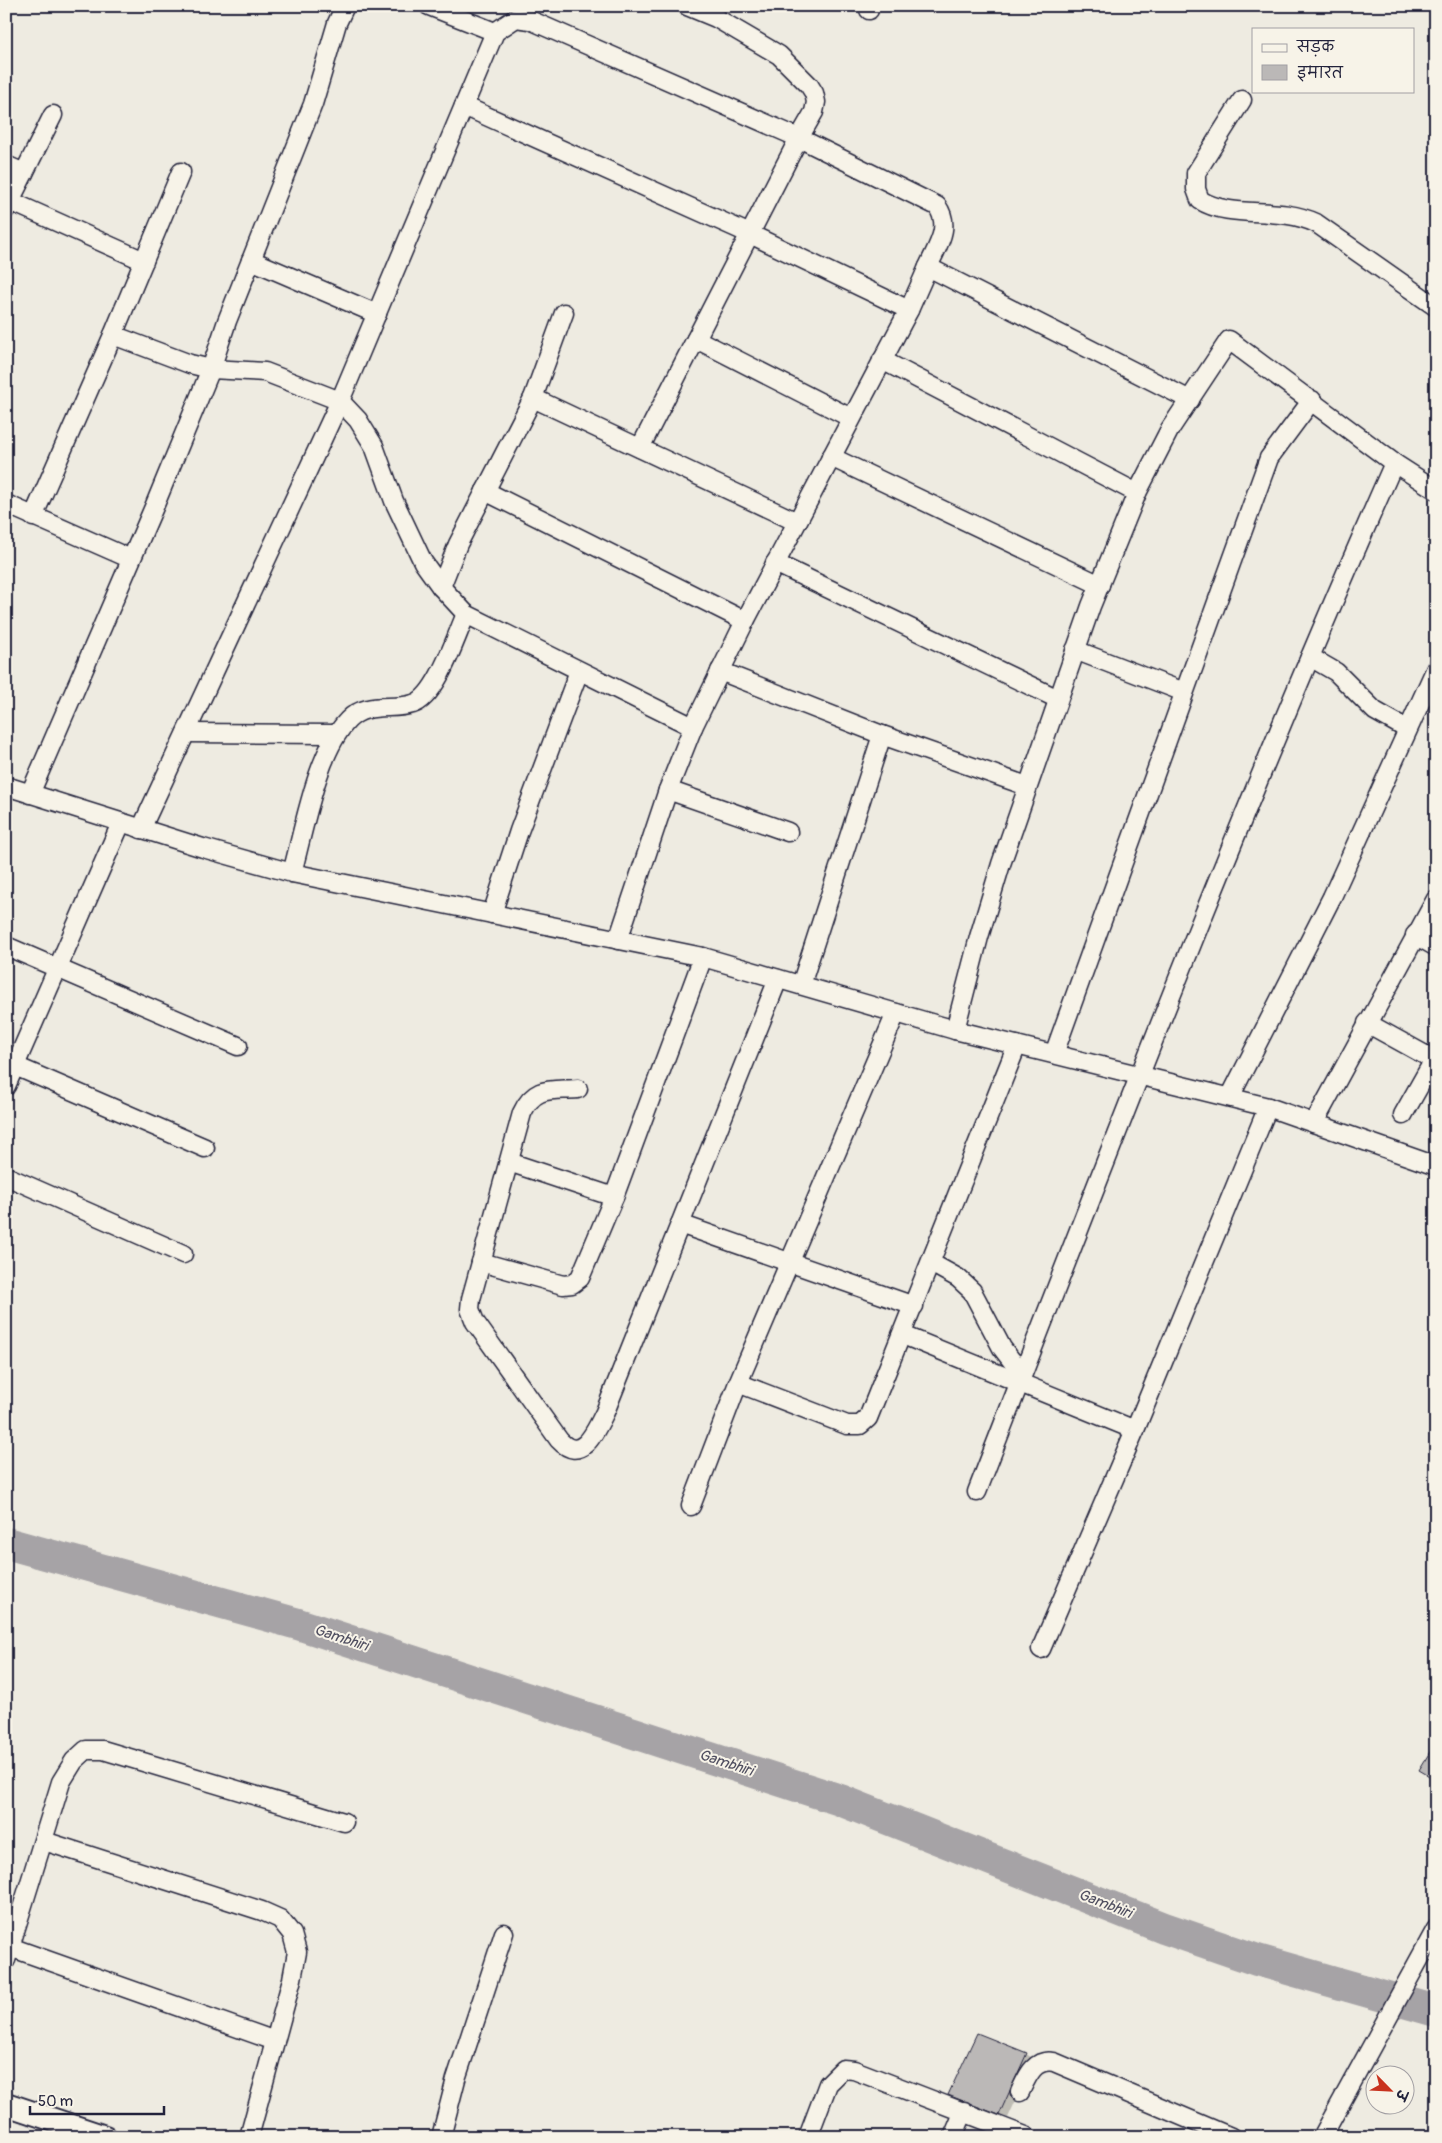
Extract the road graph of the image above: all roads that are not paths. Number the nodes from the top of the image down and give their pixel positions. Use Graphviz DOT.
graph roads {
  1 [pos="345,6"];
  2 [pos="429,6"];
  3 [pos="687,6"];
  4 [pos="495,32"];
  5 [pos="1242,100"];
  6 [pos="464,106"];
  7 [pos="53,116"];
  8 [pos="798,138"];
  9 [pos="6,165"];
  10 [pos="181,172"];
  11 [pos="24,173"];
  12 [pos="8,205"];
  13 [pos="750,234"];
  14 [pos="251,260"];
  15 [pos="144,261"];
  16 [pos="928,266"];
  17 [pos="1436,307"];
  18 [pos="909,310"];
  19 [pos="564,313"];
  20 [pos="377,314"];
  21 [pos="113,335"];
  22 [pos="696,338"];
  23 [pos="882,360"];
  24 [pos="211,369"];
  25 [pos="533,398"];
  26 [pos="1190,400"];
  27 [pos="1312,400"];
  28 [pos="340,402"];
  29 [pos="851,418"];
  30 [pos="640,448"];
  31 [pos="831,457"];
  32 [pos="1394,463"];
  33 [pos="1436,490"];
  34 [pos="486,491"];
  35 [pos="1137,493"];
  36 [pos="6,504"];
  37 [pos="33,517"];
  38 [pos="797,522"];
  39 [pos="132,558"];
  40 [pos="775,563"];
  41 [pos="1100,585"];
  42 [pos="441,587"];
  43 [pos="466,614"];
  44 [pos="745,621"];
  45 [pos="1075,650"];
  46 [pos="1310,658"];
  47 [pos="1436,668"];
  48 [pos="579,671"];
  49 [pos="720,671"];
  50 [pos="1184,692"];
  51 [pos="1058,699"];
  52 [pos="693,727"];
  53 [pos="1407,729"];
  54 [pos="186,733"];
  55 [pos="336,734"];
  56 [pos="882,735"];
  57 [pos="6,786"];
  58 [pos="1027,786"];
  59 [pos="668,790"];
  60 [pos="30,794"];
  61 [pos="121,823"];
  62 [pos="141,829"];
  63 [pos="788,832"];
  64 [pos="292,873"];
  65 [pos="1436,899"];
  66 [pos="492,914"];
  67 [pos="1415,935"];
  68 [pos="618,940"];
  69 [pos="6,946"];
  70 [pos="1436,947"];
  71 [pos="703,957"];
  72 [pos="58,968"];
  73 [pos="778,979"];
  74 [pos="801,985"];
  75 [pos="896,1013"];
  76 [pos="1367,1023"];
  77 [pos="955,1030"];
  78 [pos="1017,1045"];
  79 [pos="238,1046"];
  80 [pos="1054,1054"];
  81 [pos="1435,1061"];
  82 [pos="11,1064"];
  83 [pos="1140,1075"];
  84 [pos="6,1086"];
  85 [pos="578,1088"];
  86 [pos="1230,1097"];
  87 [pos="1268,1107"];
  88 [pos="1403,1115"];
  89 [pos="1314,1123"];
  90 [pos="205,1148"];
  91 [pos="510,1162"];
  92 [pos="1436,1166"];
  93 [pos="6,1176"];
  94 [pos="614,1197"];
  95 [pos="680,1224"];
  96 [pos="183,1254"];
  97 [pos="481,1262"];
  98 [pos="790,1262"];
  99 [pos="931,1263"];
  100 [pos="914,1306"];
  101 [pos="903,1335"];
  102 [pos="1022,1377"];
  103 [pos="738,1383"];
  104 [pos="1135,1430"];
  105 [pos="976,1492"];
  106 [pos="691,1506"];
  107 [pos="1041,1649"];
  108 [pos="344,1822"];
  109 [pos="44,1841"];
  110 [pos="1436,1929"];
  111 [pos="504,1933"];
  112 [pos="8,1954"];
  113 [pos="275,2042"];
  114 [pos="1020,2092"];
  115 [pos="6,2104"];
  116 [pos="964,2111"];
  117 [pos="809,2136"];
  118 [pos="105,2137"];
  119 [pos="249,2137"];
  120 [pos="441,2137"];
  121 [pos="954,2137"];
  122 [pos="1028,2137"];
  123 [pos="1231,2137"];
  124 [pos="1322,2137"];
  1 -- 14 [label="street"];
  2 -- 4 [label="street"];
  3 -- 8 [label="street"];
  4 -- 6 [label="street"];
  4 -- 8 [label="street"];
  5 -- 17 [label="street"];
  6 -- 13 [label="street"];
  6 -- 20 [label="street"];
  7 -- 11 [label="street"];
  8 -- 13 [label="street"];
  8 -- 16 [label="street"];
  9 -- 11 [label="street"];
  10 -- 15 [label="street"];
  11 -- 12 [label="street"];
  12 -- 15 [label="street"];
  13 -- 18 [label="street"];
  13 -- 22 [label="street"];
  14 -- 20 [label="street"];
  14 -- 24 [label="street"];
  15 -- 21 [label="street"];
  16 -- 18 [label="street"];
  16 -- 26 [label="street"];
  18 -- 23 [label="street"];
  19 -- 25 [label="street"];
  20 -- 28 [label="street"];
  21 -- 24 [label="street"];
  21 -- 37 [label="street"];
  22 -- 29 [label="street"];
  22 -- 30 [label="street"];
  23 -- 29 [label="street"];
  23 -- 35 [label="street"];
  24 -- 28 [label="street"];
  24 -- 39 [label="street"];
  25 -- 30 [label="street"];
  25 -- 34 [label="street"];
  26 -- 27 [label="street"];
  26 -- 35 [label="street"];
  27 -- 32 [label="street"];
  27 -- 50 [label="street"];
  28 -- 42 [label="street"];
  28 -- 54 [label="street"];
  29 -- 31 [label="street"];
  30 -- 38 [label="street"];
  31 -- 38 [label="street"];
  31 -- 41 [label="street"];
  32 -- 33 [label="street"];
  32 -- 46 [label="street"];
  34 -- 42 [label="street"];
  34 -- 44 [label="street"];
  35 -- 41 [label="street"];
  36 -- 37 [label="street"];
  37 -- 39 [label="street"];
  38 -- 40 [label="street"];
  39 -- 60 [label="street"];
  40 -- 44 [label="street"];
  40 -- 51 [label="street"];
  41 -- 45 [label="street"];
  42 -- 43 [label="street"];
  43 -- 48 [label="street"];
  43 -- 55 [label="street"];
  44 -- 49 [label="street"];
  45 -- 50 [label="street"];
  45 -- 51 [label="street"];
  46 -- 53 [label="street"];
  46 -- 83 [label="street"];
  47 -- 53 [label="street"];
  48 -- 52 [label="street"];
  48 -- 66 [label="street"];
  49 -- 52 [label="street"];
  49 -- 56 [label="street"];
  50 -- 80 [label="street"];
  51 -- 58 [label="street"];
  52 -- 59 [label="street"];
  53 -- 86 [label="street"];
  54 -- 55 [label="street"];
  54 -- 62 [label="street"];
  55 -- 64 [label="street"];
  56 -- 58 [label="street"];
  56 -- 74 [label="street"];
  57 -- 60 [label="street"];
  58 -- 77 [label="street"];
  59 -- 63 [label="street"];
  59 -- 68 [label="street"];
  60 -- 61 [label="street"];
  61 -- 62 [label="street"];
  61 -- 72 [label="street"];
  62 -- 64 [label="street"];
  64 -- 66 [label="street"];
  65 -- 67 [label="street"];
  66 -- 68 [label="street"];
  67 -- 70 [label="street"];
  67 -- 76 [label="street"];
  68 -- 71 [label="street"];
  69 -- 72 [label="street"];
  71 -- 73 [label="street"];
  71 -- 94 [label="street"];
  72 -- 79 [label="street"];
  72 -- 82 [label="street"];
  73 -- 74 [label="street"];
  73 -- 95 [label="street"];
  74 -- 75 [label="street"];
  75 -- 77 [label="street"];
  75 -- 98 [label="street"];
  76 -- 81 [label="street"];
  76 -- 89 [label="street"];
  77 -- 78 [label="street"];
  78 -- 80 [label="street"];
  78 -- 99 [label="street"];
  80 -- 83 [label="street"];
  81 -- 88 [label="street"];
  82 -- 84 [label="street"];
  82 -- 90 [label="street"];
  83 -- 86 [label="street"];
  83 -- 102 [label="street"];
  85 -- 91 [label="street"];
  86 -- 87 [label="street"];
  87 -- 89 [label="street"];
  87 -- 104 [label="street"];
  89 -- 92 [label="street"];
  91 -- 94 [label="street"];
  91 -- 97 [label="street"];
  93 -- 96 [label="street"];
  94 -- 97 [label="street"];
  95 -- 97 [label="street"];
  95 -- 98 [label="street"];
  98 -- 100 [label="street"];
  98 -- 103 [label="street"];
  99 -- 100 [label="street"];
  99 -- 102 [label="street"];
  100 -- 101 [label="street"];
  101 -- 102 [label="street"];
  101 -- 103 [label="street"];
  102 -- 104 [label="street"];
  102 -- 105 [label="street"];
  103 -- 106 [label="street"];
  104 -- 107 [label="street"];
  108 -- 109 [label="street"];
  109 -- 112 [label="street"];
  109 -- 113 [label="street"];
  110 -- 124 [label="street"];
  111 -- 120 [label="street"];
  112 -- 113 [label="street"];
  113 -- 119 [label="street"];
  114 -- 123 [label="street"];
  115 -- 118 [label="main road"];
  116 -- 117 [label="street"];
  116 -- 121 [label="street"];
  116 -- 122 [label="street"];
}
